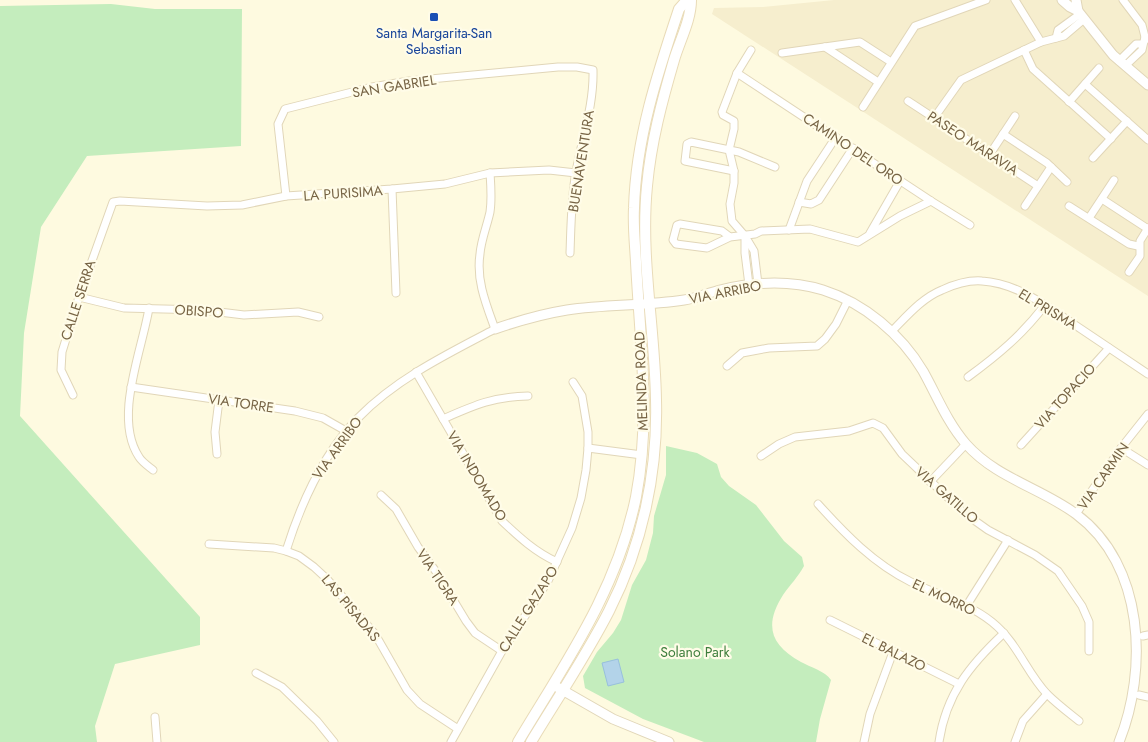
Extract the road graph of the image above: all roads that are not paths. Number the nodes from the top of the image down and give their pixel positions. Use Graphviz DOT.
graph roads {
  1 [pos="689,0"];
  2 [pos="986,0"];
  3 [pos="1015,0"];
  4 [pos="1062,0"];
  5 [pos="1076,0"];
  6 [pos="1123,0"];
  7 [pos="1081,15"];
  8 [pos="1145,40"];
  9 [pos="1041,42"];
  10 [pos="825,47"];
  11 [pos="752,50"];
  12 [pos="1024,50"];
  13 [pos="782,53"];
  14 [pos="891,62"];
  15 [pos="1122,64"];
  16 [pos="1099,68"];
  17 [pos="593,70"];
  18 [pos="737,73"];
  19 [pos="878,82"];
  20 [pos="1085,84"];
  21 [pos="1148,85"];
  22 [pos="908,100"];
  23 [pos="1069,102"];
  24 [pos="863,107"];
  25 [pos="1015,116"];
  26 [pos="934,118"];
  27 [pos="1127,121"];
  28 [pos="1003,134"];
  29 [pos="836,137"];
  30 [pos="1111,139"];
  31 [pos="1148,140"];
  32 [pos="853,148"];
  33 [pos="729,150"];
  34 [pos="990,154"];
  35 [pos="1093,158"];
  36 [pos="1051,167"];
  37 [pos="774,168"];
  38 [pos="734,171"];
  39 [pos="576,173"];
  40 [pos="490,174"];
  41 [pos="1114,180"];
  42 [pos="900,181"];
  43 [pos="1068,182"];
  44 [pos="1038,186"];
  45 [pos="392,189"];
  46 [pos="286,196"];
  47 [pos="1102,199"];
  48 [pos="931,201"];
  49 [pos="800,202"];
  50 [pos="111,204"];
  51 [pos="1025,206"];
  52 [pos="1069,206"];
  53 [pos="1089,218"];
  54 [pos="970,225"];
  55 [pos="1148,228"];
  56 [pos="789,230"];
  57 [pos="868,235"];
  58 [pos="745,236"];
  59 [pos="730,237"];
  60 [pos="1138,246"];
  61 [pos="570,253"];
  62 [pos="1129,272"];
  63 [pos="753,285"];
  64 [pos="396,293"];
  65 [pos="79,296"];
  66 [pos="848,300"];
  67 [pos="650,303"];
  68 [pos="638,304"];
  69 [pos="1045,305"];
  70 [pos="149,308"];
  71 [pos="319,317"];
  72 [pos="494,329"];
  73 [pos="892,331"];
  74 [pos="1109,348"];
  75 [pos="727,366"];
  76 [pos="416,372"];
  77 [pos="1148,374"];
  78 [pos="968,376"];
  79 [pos="574,382"];
  80 [pos="131,387"];
  81 [pos="73,395"];
  82 [pos="528,396"];
  83 [pos="220,400"];
  84 [pos="1148,414"];
  85 [pos="443,419"];
  86 [pos="346,431"];
  87 [pos="966,444"];
  88 [pos="1021,445"];
  89 [pos="588,448"];
  90 [pos="1121,448"];
  91 [pos="217,454"];
  92 [pos="642,455"];
  93 [pos="761,456"];
  94 [pos="1148,465"];
  95 [pos="153,470"];
  96 [pos="930,482"];
  97 [pos="381,495"];
  98 [pos="818,504"];
  99 [pos="1076,514"];
  100 [pos="1008,540"];
  101 [pos="209,544"];
  102 [pos="286,551"];
  103 [pos="557,562"];
  104 [pos="967,605"];
  105 [pos="830,620"];
  106 [pos="1004,633"];
  107 [pos="1146,636"];
  108 [pos="502,651"];
  109 [pos="1089,651"];
  110 [pos="893,652"];
  111 [pos="256,673"];
  112 [pos="959,684"];
  113 [pos="552,685"];
  114 [pos="562,691"];
  115 [pos="1047,694"];
  116 [pos="1138,695"];
  117 [pos="1148,697"];
  118 [pos="154,717"];
  119 [pos="1079,721"];
  120 [pos="458,729"];
  121 [pos="650,739"];
  122 [pos="157,742"];
  123 [pos="334,742"];
  124 [pos="451,742"];
  125 [pos="518,742"];
  126 [pos="531,742"];
  127 [pos="668,742"];
  128 [pos="864,742"];
  129 [pos="939,742"];
  130 [pos="1015,742"];
  131 [pos="1119,742"];
  1 -- 67 [label="main road, MELINDA ROAD"];
  1 -- 68 [label="main road, MELINDA ROAD"];
  2 -- 14 [label="street"];
  3 -- 9 [label="street"];
  4 -- 7 [label="street"];
  5 -- 7 [label="street"];
  6 -- 8 [label="street"];
  7 -- 9 [label="street"];
  7 -- 15 [label="street"];
  8 -- 15 [label="street"];
  9 -- 12 [label="street"];
  10 -- 13 [label="street"];
  10 -- 14 [label="street"];
  10 -- 19 [label="street"];
  11 -- 18 [label="street"];
  12 -- 23 [label="street"];
  12 -- 26 [label="street"];
  14 -- 19 [label="street"];
  15 -- 21 [label="street"];
  16 -- 20 [label="street"];
  17 -- 39 [label="street, BUENAVENTURA"];
  17 -- 46 [label="street, SAN GABRIEL"];
  18 -- 29 [label="street, CAMINO DEL ORO"];
  18 -- 33 [label="street"];
  19 -- 24 [label="street"];
  20 -- 23 [label="street"];
  20 -- 27 [label="street"];
  22 -- 26 [label="street, PASEO MARAVIA"];
  23 -- 30 [label="street"];
  25 -- 28 [label="street"];
  26 -- 34 [label="street, PASEO MARAVIA"];
  27 -- 30 [label="street"];
  27 -- 31 [label="street"];
  28 -- 34 [label="street"];
  28 -- 36 [label="street"];
  29 -- 32 [label="street, CAMINO DEL ORO"];
  29 -- 49 [label="street"];
  30 -- 35 [label="street"];
  32 -- 42 [label="street, CAMINO DEL ORO"];
  32 -- 49 [label="street"];
  33 -- 37 [label="street"];
  33 -- 38 [label="street"];
  33 -- 38 [label="street"];
  34 -- 44 [label="street, PASEO MARAVIA"];
  36 -- 43 [label="street"];
  36 -- 44 [label="street"];
  38 -- 58 [label="street"];
  39 -- 40 [label="street, LA PURISIMA"];
  39 -- 61 [label="street, BUENAVENTURA"];
  40 -- 45 [label="street, LA PURISIMA"];
  40 -- 72 [label="street"];
  41 -- 47 [label="street"];
  42 -- 48 [label="street, CAMINO DEL ORO"];
  42 -- 57 [label="street"];
  44 -- 51 [label="street"];
  45 -- 46 [label="street, LA PURISIMA"];
  45 -- 64 [label="street"];
  46 -- 50 [label="street, LA PURISIMA"];
  47 -- 53 [label="street"];
  47 -- 55 [label="street"];
  48 -- 54 [label="street, CAMINO DEL ORO"];
  48 -- 57 [label="street"];
  49 -- 56 [label="street"];
  50 -- 65 [label="street, CALLE SERRA"];
  52 -- 53 [label="street"];
  53 -- 60 [label="street"];
  55 -- 60 [label="street"];
  56 -- 57 [label="street"];
  56 -- 58 [label="street"];
  58 -- 59 [label="street"];
  58 -- 63 [label="street"];
  59 -- 59 [label="street"];
  60 -- 62 [label="street"];
  63 -- 66 [label="street, VIA ARRIBO"];
  63 -- 67 [label="street, VIA ARRIBO"];
  65 -- 70 [label="street, OBISPO"];
  65 -- 81 [label="street, CALLE SERRA"];
  66 -- 73 [label="street, VIA ARRIBO"];
  66 -- 75 [label="street"];
  67 -- 68 [label="street, VIA ARRIBO"];
  67 -- 114 [label="main road, MELINDA ROAD"];
  68 -- 72 [label="street, VIA ARRIBO"];
  68 -- 92 [label="main road, MELINDA ROAD"];
  69 -- 73 [label="street, EL PRISMA"];
  69 -- 74 [label="street, EL PRISMA"];
  69 -- 78 [label="street"];
  70 -- 71 [label="street, OBISPO"];
  70 -- 80 [label="street"];
  72 -- 76 [label="street, VIA ARRIBO"];
  73 -- 87 [label="street, VIA ARRIBO"];
  74 -- 77 [label="street, EL PRISMA"];
  74 -- 88 [label="street, VIA TOPACIO"];
  76 -- 85 [label="street, VIA INDOMADO"];
  76 -- 86 [label="street, VIA ARRIBO"];
  79 -- 89 [label="street, CALLE GAZAPO"];
  80 -- 83 [label="street, VIA TORRE"];
  80 -- 95 [label="street"];
  82 -- 85 [label="street"];
  83 -- 86 [label="street, VIA TORRE"];
  83 -- 91 [label="street"];
  84 -- 90 [label="street, VIA CARMIN"];
  85 -- 103 [label="street, VIA INDOMADO"];
  86 -- 102 [label="street, VIA ARRIBO"];
  87 -- 96 [label="street"];
  87 -- 99 [label="street, VIA ARRIBO"];
  89 -- 92 [label="street"];
  89 -- 103 [label="street, CALLE GAZAPO"];
  90 -- 94 [label="street"];
  90 -- 99 [label="street, VIA CARMIN"];
  92 -- 113 [label="main road, MELINDA ROAD"];
  93 -- 96 [label="street, VIA GATILLO"];
  96 -- 100 [label="street, VIA GATILLO"];
  97 -- 108 [label="street, VIA TIGRA"];
  98 -- 104 [label="street, EL MORRO"];
  99 -- 107 [label="street, VIA ARRIBO"];
  100 -- 104 [label="street"];
  100 -- 109 [label="street, VIA GATILLO"];
  101 -- 102 [label="street, LAS PISADAS"];
  102 -- 120 [label="street, LAS PISADAS"];
  103 -- 108 [label="street, CALLE GAZAPO"];
  104 -- 106 [label="street, EL MORRO"];
  105 -- 110 [label="street, EL BALAZO"];
  106 -- 112 [label="street"];
  106 -- 115 [label="street, EL MORRO"];
  107 -- 116 [label="street, VIA ARRIBO"];
  108 -- 120 [label="street, CALLE GAZAPO"];
  110 -- 112 [label="street, EL BALAZO"];
  110 -- 128 [label="street"];
  111 -- 123 [label="street"];
  112 -- 129 [label="street"];
  113 -- 114 [label="street"];
  113 -- 125 [label="main road, MELINDA ROAD"];
  114 -- 121 [label="street"];
  114 -- 126 [label="main road, MELINDA ROAD"];
  115 -- 119 [label="street, EL MORRO"];
  115 -- 130 [label="street"];
  116 -- 117 [label="street"];
  116 -- 131 [label="street, VIA ARRIBO"];
  118 -- 122 [label="street"];
  120 -- 124 [label="street, CALLE GAZAPO"];
  121 -- 127 [label="street"];
}
